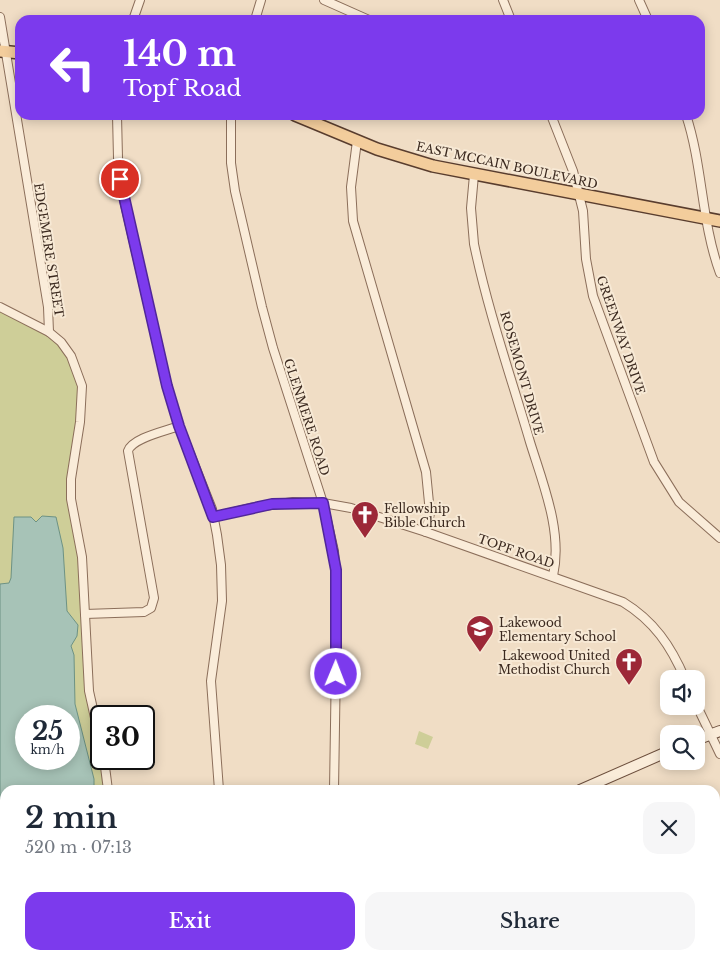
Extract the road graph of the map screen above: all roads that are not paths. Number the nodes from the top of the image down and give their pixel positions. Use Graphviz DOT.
graph roads {
  1 [pos="140,0"];
  2 [pos="262,0"];
  3 [pos="324,0"];
  4 [pos="503,0"];
  5 [pos="639,0"];
  6 [pos="135,15"];
  7 [pos="257,15"];
  8 [pos="358,15"];
  9 [pos="510,15"];
  10 [pos="646,15"];
  11 [pos="0,16"];
  12 [pos="3,52"];
  13 [pos="117,120"];
  14 [pos="231,120"];
  15 [pos="307,120"];
  16 [pos="553,120"];
  17 [pos="687,120"];
  18 [pos="357,141"];
  19 [pos="474,175"];
  20 [pos="579,195"];
  21 [pos="707,218"];
  22 [pos="720,221"];
  23 [pos="720,273"];
  24 [pos="0,307"];
  25 [pos="49,332"];
  26 [pos="179,426"];
  27 [pos="323,503"];
  28 [pos="213,517"];
  29 [pos="426,532"];
  30 [pos="720,538"];
  31 [pos="553,576"];
  32 [pos="86,614"];
  33 [pos="680,670"];
  34 [pos="93,705"];
  35 [pos="703,715"];
  36 [pos="715,732"];
  37 [pos="720,754"];
  38 [pos="660,755"];
  39 [pos="105,770"];
  40 [pos="107,785"];
  41 [pos="219,785"];
  42 [pos="334,785"];
  43 [pos="591,785"];
  1 -- 6 [label="street"];
  2 -- 7 [label="street"];
  3 -- 8 [label="street"];
  4 -- 9 [label="street"];
  5 -- 10 [label="street"];
  11 -- 12 [label="street, EDGEMERE STREET"];
  12 -- 25 [label="street, EDGEMERE STREET"];
  13 -- 26 [label="street"];
  14 -- 27 [label="street, GLENMERE ROAD"];
  15 -- 18 [label="main road, EAST MCCAIN BOULEVARD"];
  16 -- 20 [label="street, GREENWAY DRIVE"];
  17 -- 21 [label="street"];
  18 -- 19 [label="main road, EAST MCCAIN BOULEVARD"];
  18 -- 29 [label="street"];
  19 -- 20 [label="main road, EAST MCCAIN BOULEVARD"];
  19 -- 31 [label="street, ROSEMONT DRIVE"];
  20 -- 21 [label="main road, EAST MCCAIN BOULEVARD"];
  20 -- 30 [label="street, GREENWAY DRIVE"];
  21 -- 22 [label="main road, EAST MCCAIN BOULEVARD"];
  21 -- 23 [label="street"];
  24 -- 25 [label="street"];
  25 -- 32 [label="street, EDGEMERE STREET"];
  26 -- 28 [label="street"];
  26 -- 32 [label="street"];
  27 -- 28 [label="street, TOPF ROAD"];
  27 -- 29 [label="street, TOPF ROAD"];
  27 -- 42 [label="street, GLENMERE ROAD"];
  28 -- 41 [label="street"];
  29 -- 31 [label="street, TOPF ROAD"];
  31 -- 33 [label="street, TOPF ROAD"];
  32 -- 34 [label="street, EDGEMERE STREET"];
  35 -- 36 [label="street"];
  36 -- 37 [label="street"];
  38 -- 43 [label="street"];
  39 -- 40 [label="street"];
}
